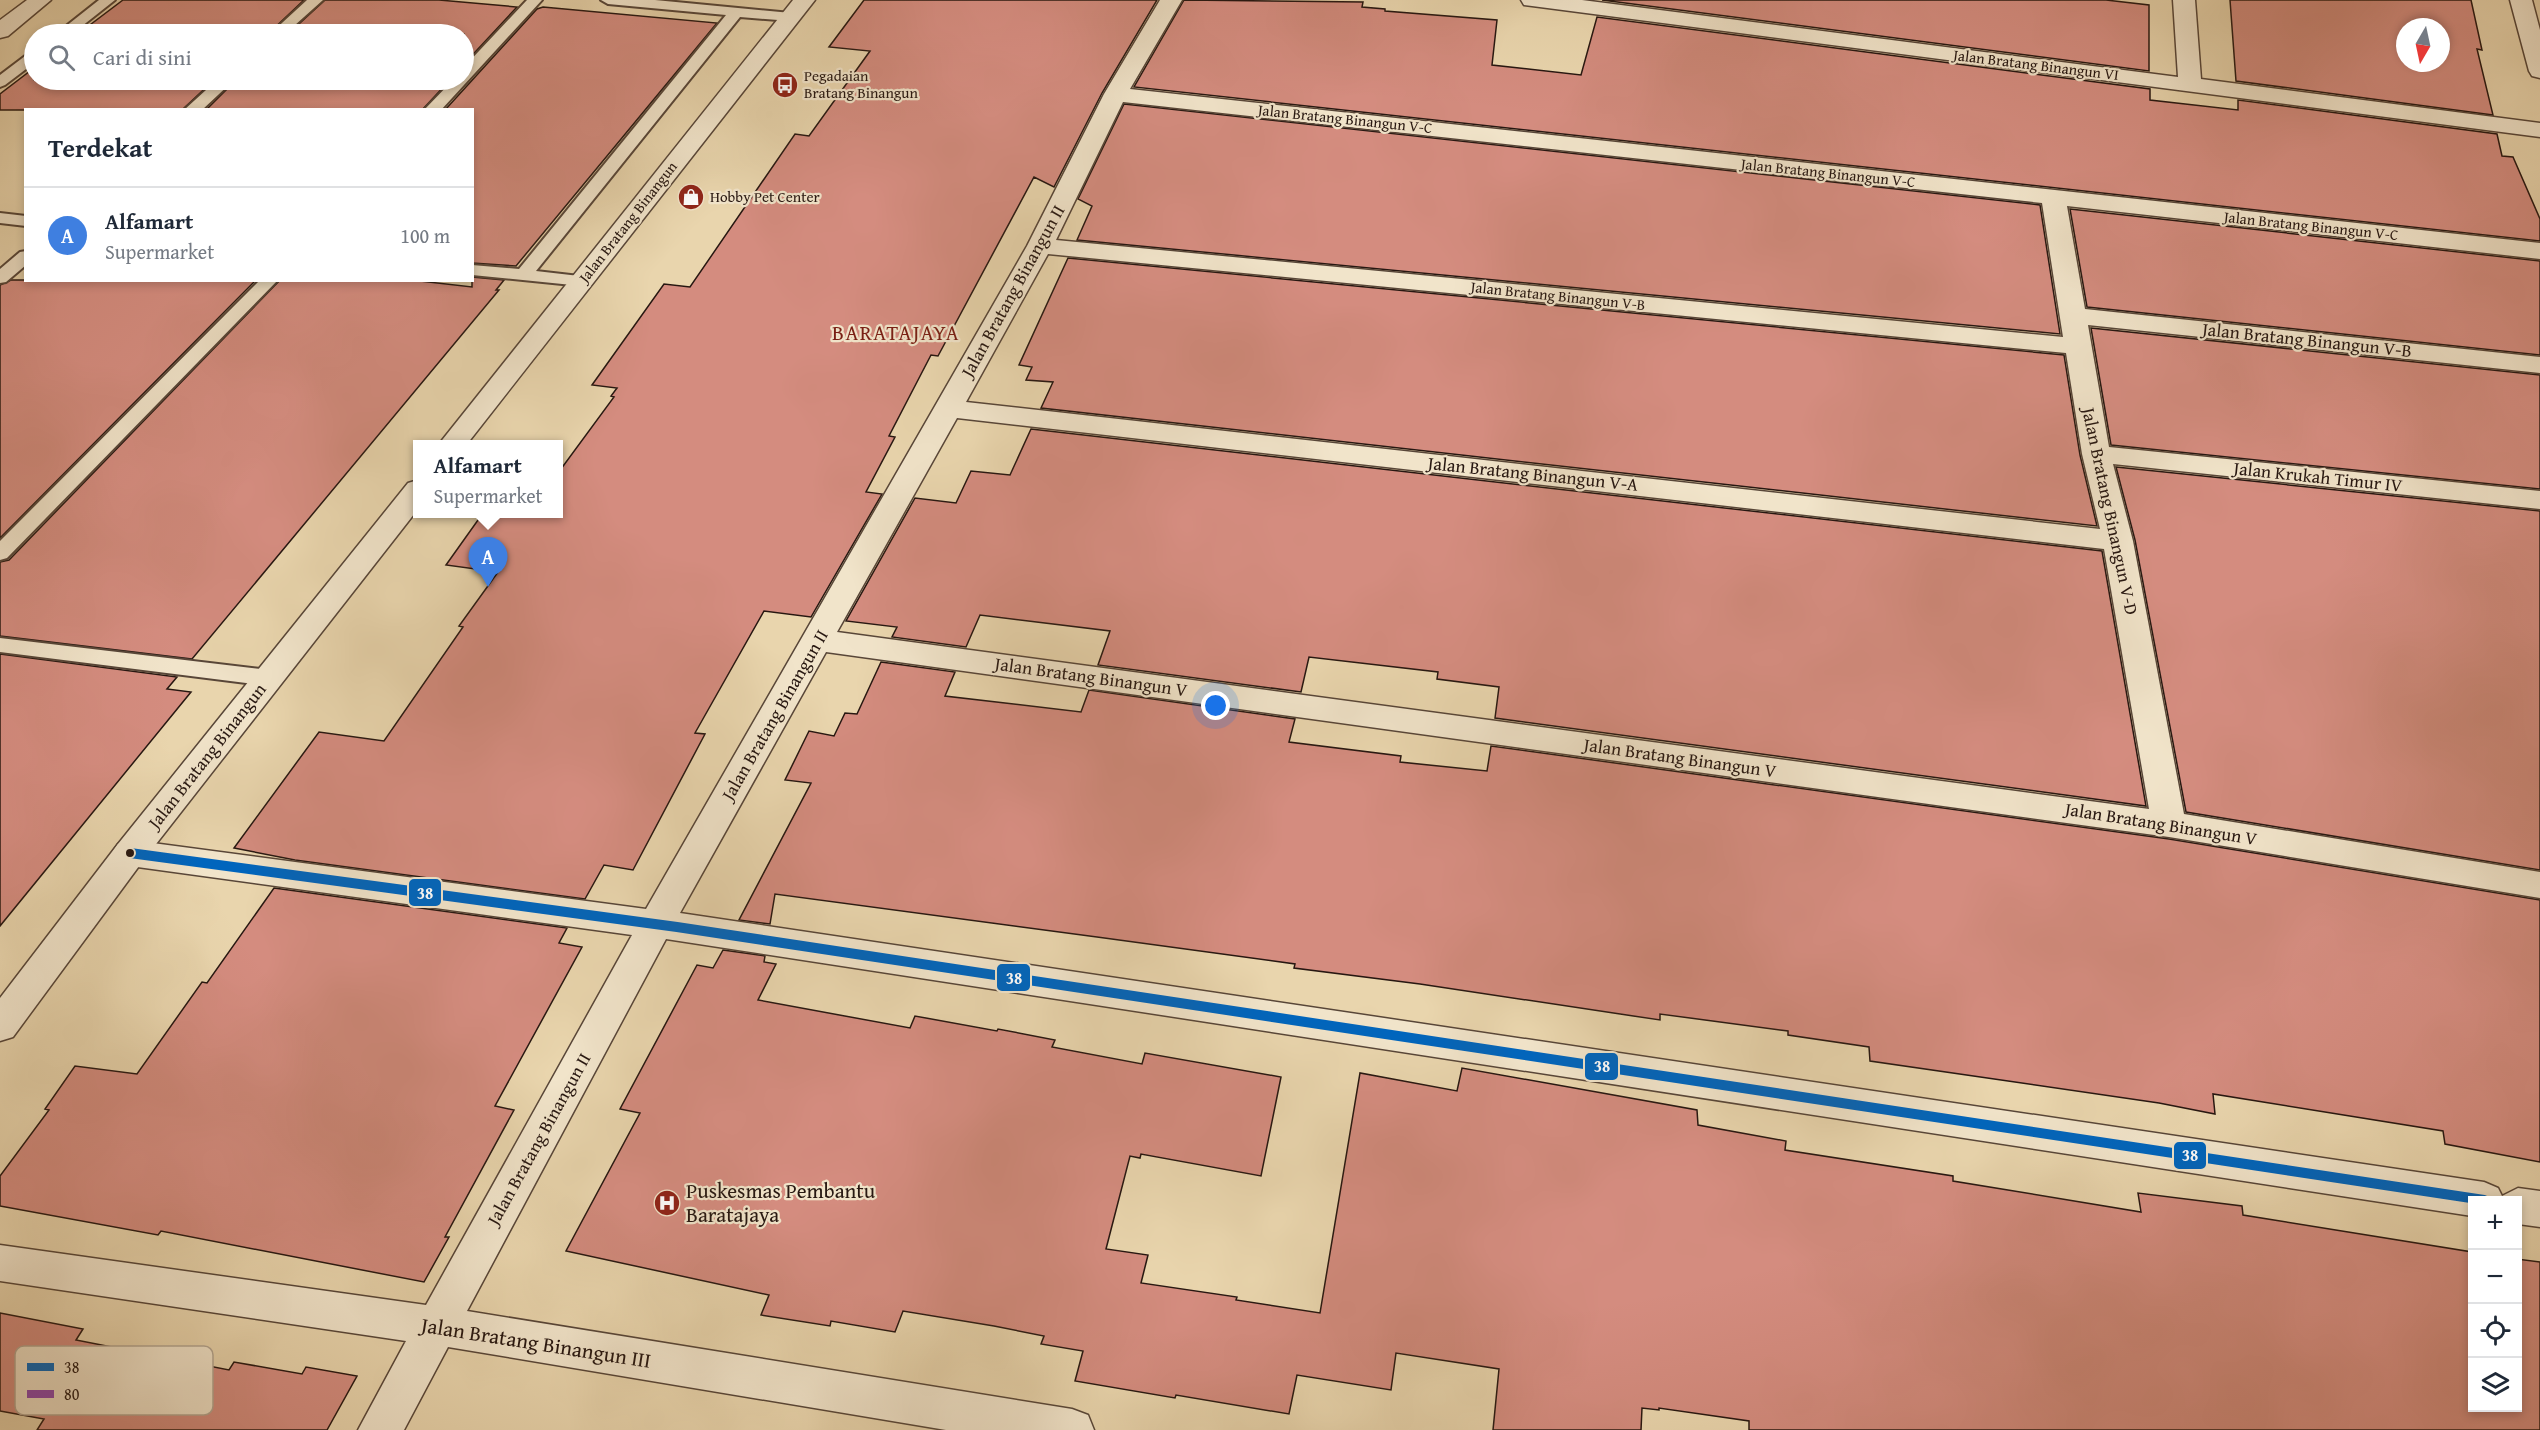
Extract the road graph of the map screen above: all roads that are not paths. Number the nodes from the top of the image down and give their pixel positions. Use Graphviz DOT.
graph roads {
  1 [pos="40,0"];
  2 [pos="108,0"];
  3 [pos="316,0"];
  4 [pos="536,0"];
  5 [pos="608,0"];
  6 [pos="1171,0"];
  7 [pos="1532,0"];
  8 [pos="2184,0"];
  9 [pos="2521,0"];
  10 [pos="798,8"];
  11 [pos="736,12"];
  12 [pos="76,24"];
  13 [pos="288,24"];
  14 [pos="0,31"];
  15 [pos="24,64"];
  16 [pos="474,65"];
  17 [pos="2540,70"];
  18 [pos="0,82"];
  19 [pos="2190,84"];
  20 [pos="215,90"];
  21 [pos="451,90"];
  22 [pos="1115,94"];
  23 [pos="194,108"];
  24 [pos="434,108"];
  25 [pos="2540,130"];
  26 [pos="2053,197"];
  27 [pos="0,218"];
  28 [pos="24,221"];
  29 [pos="1040,246"];
  30 [pos="2540,251"];
  31 [pos="24,258"];
  32 [pos="474,270"];
  33 [pos="523,276"];
  34 [pos="0,278"];
  35 [pos="582,281"];
  36 [pos="268,282"];
  37 [pos="2074,316"];
  38 [pos="2077,346"];
  39 [pos="2540,365"];
  40 [pos="947,408"];
  41 [pos="456,440"];
  42 [pos="2096,454"];
  43 [pos="413,494"];
  44 [pos="2540,500"];
  45 [pos="2118,541"];
  46 [pos="0,553"];
  47 [pos="818,640"];
  48 [pos="0,645"];
  49 [pos="268,678"];
  50 [pos="2169,824"];
  51 [pos="130,853"];
  52 [pos="2540,885"];
  53 [pos="656,924"];
  54 [pos="0,1026"];
  55 [pos="2468,1198"];
  56 [pos="2522,1207"];
  57 [pos="2540,1209"];
  58 [pos="0,1263"];
  59 [pos="436,1326"];
  60 [pos="380,1430"];
  61 [pos="1072,1430"];
  1 -- 14 [label="street"];
  2 -- 12 [label="lane"];
  3 -- 13 [label="lane"];
  4 -- 16 [label="lane"];
  5 -- 11 [label="lane"];
  6 -- 22 [label="street, Jalan Bratang Binangun II"];
  7 -- 19 [label="street, Jalan Bratang Binangun VI"];
  8 -- 19 [label="street"];
  9 -- 17 [label="street"];
  10 -- 11 [label="lane"];
  10 -- 35 [label="street, Jalan Bratang Binangun"];
  11 -- 33 [label="lane"];
  15 -- 18 [label="lane"];
  19 -- 25 [label="street, Jalan Bratang Binangun VI"];
  20 -- 23 [label="lane"];
  21 -- 24 [label="lane"];
  22 -- 26 [label="street, Jalan Bratang Binangun V-C"];
  22 -- 29 [label="street, Jalan Bratang Binangun II"];
  26 -- 30 [label="street, Jalan Bratang Binangun V-C"];
  26 -- 37 [label="street, Jalan Bratang Binangun V-D"];
  27 -- 28 [label="lane"];
  29 -- 38 [label="street, Jalan Bratang Binangun V-B"];
  29 -- 40 [label="street, Jalan Bratang Binangun II"];
  31 -- 34 [label="lane"];
  32 -- 33 [label="lane"];
  33 -- 35 [label="lane"];
  35 -- 41 [label="street, Jalan Bratang Binangun"];
  36 -- 46 [label="lane"];
  37 -- 38 [label="street, Jalan Bratang Binangun V-D"];
  37 -- 39 [label="street, Jalan Bratang Binangun V-B"];
  38 -- 42 [label="street, Jalan Bratang Binangun V-D"];
  40 -- 45 [label="street, Jalan Bratang Binangun V-A"];
  40 -- 47 [label="street, Jalan Bratang Binangun II"];
  42 -- 44 [label="street, Jalan Krukah Timur IV"];
  42 -- 45 [label="street, Jalan Bratang Binangun V-D"];
  43 -- 49 [label="street, Jalan Bratang Binangun"];
  45 -- 50 [label="street, Jalan Bratang Binangun V-D"];
  47 -- 50 [label="street, Jalan Bratang Binangun V"];
  47 -- 53 [label="street, Jalan Bratang Binangun II"];
  48 -- 49 [label="lane"];
  49 -- 51 [label="street, Jalan Bratang Binangun"];
  50 -- 52 [label="street, Jalan Bratang Binangun V"];
  51 -- 53 [label="street"];
  51 -- 54 [label="street, Jalan Bratang Binangun"];
  53 -- 55 [label="street"];
  53 -- 59 [label="street, Jalan Bratang Binangun II"];
  56 -- 57 [label="street"];
  58 -- 59 [label="street, Jalan Bratang Binangun III"];
  59 -- 60 [label="street, Jalan Bratang Binangun II"];
  59 -- 61 [label="street, Jalan Bratang Binangun III"];
}
